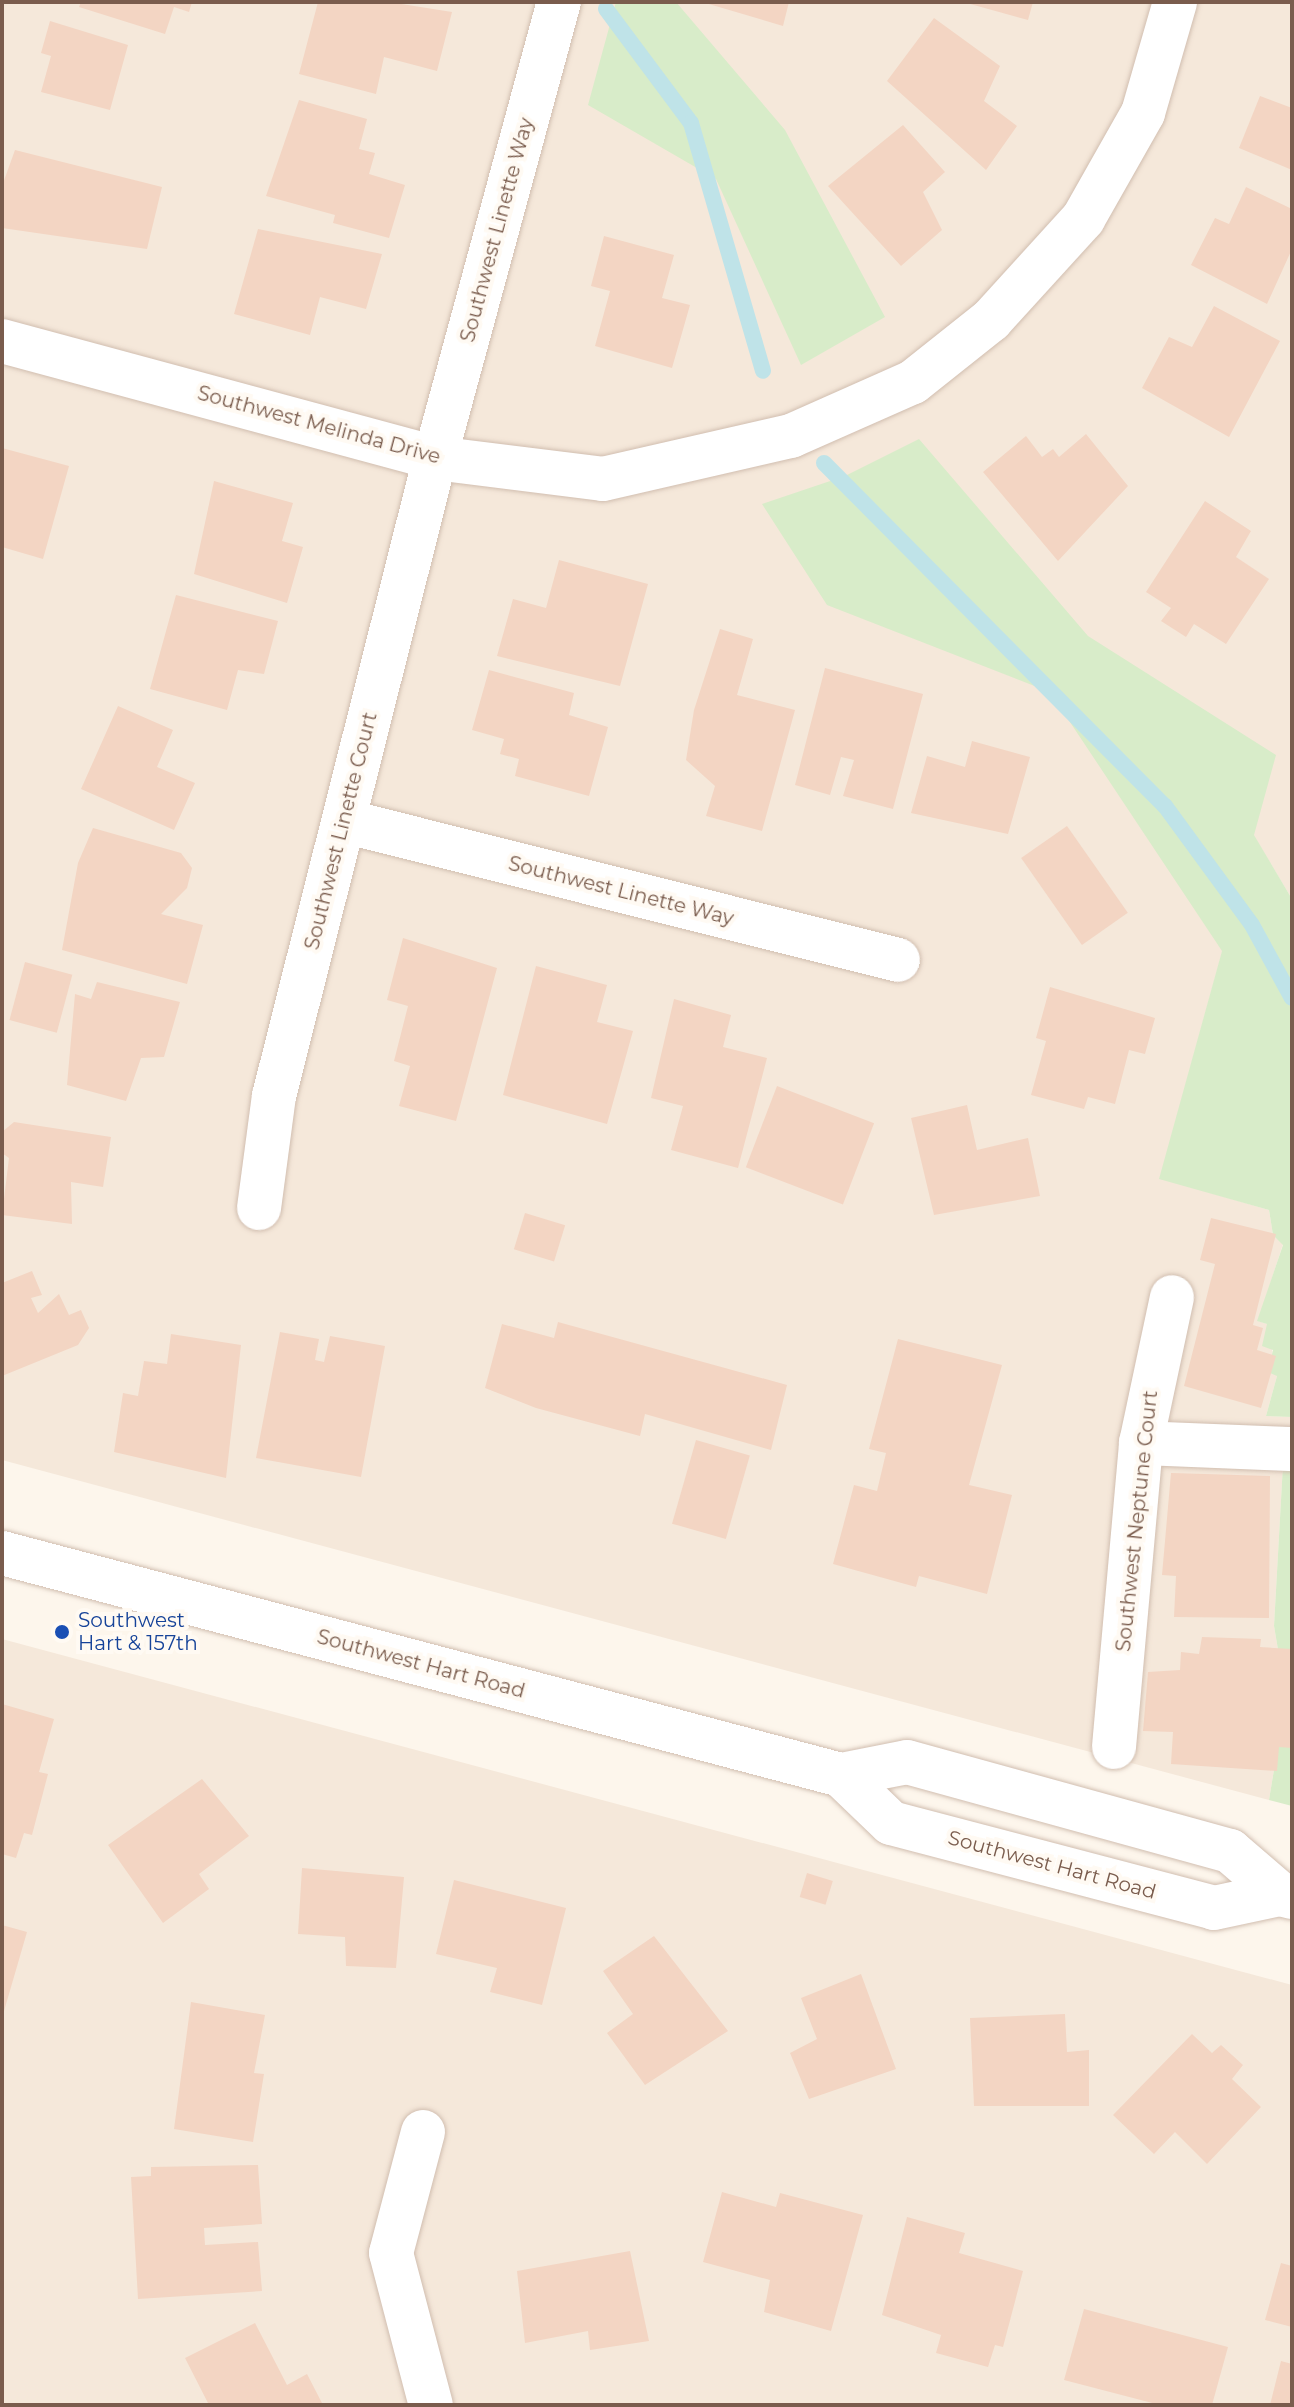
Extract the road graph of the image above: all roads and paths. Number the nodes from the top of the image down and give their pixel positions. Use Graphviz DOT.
graph roads {
  1 [pos="559,2"];
  2 [pos="1175,2"];
  3 [pos="2,341"];
  4 [pos="435,458"];
  5 [pos="344,821"];
  6 [pos="898,960"];
  7 [pos="259,1208"];
  8 [pos="1172,1297"];
  9 [pos="1141,1443"];
  10 [pos="1292,1449"];
  11 [pos="2,1553"];
  12 [pos="1114,1747"];
  13 [pos="841,1775"];
  14 [pos="1286,1896"];
  15 [pos="423,2132"];
  16 [pos="431,2405"];
  1 -- 4 [label="street, Southwest Linette Way"];
  2 -- 4 [label="street, Southwest Melinda Drive"];
  3 -- 4 [label="street, Southwest Melinda Drive"];
  4 -- 5 [label="street, Southwest Linette Court"];
  5 -- 6 [label="street, Southwest Linette Way"];
  5 -- 7 [label="street, Southwest Linette Court"];
  8 -- 9 [label="street, Southwest Neptune Court"];
  9 -- 10 [label="street"];
  9 -- 12 [label="street, Southwest Neptune Court"];
  11 -- 13 [label="street, Southwest Hart Road"];
  13 -- 14 [label="street, Southwest Hart Road"];
  13 -- 14 [label="street, Southwest Hart Road"];
  15 -- 16 [label="street"];
}
